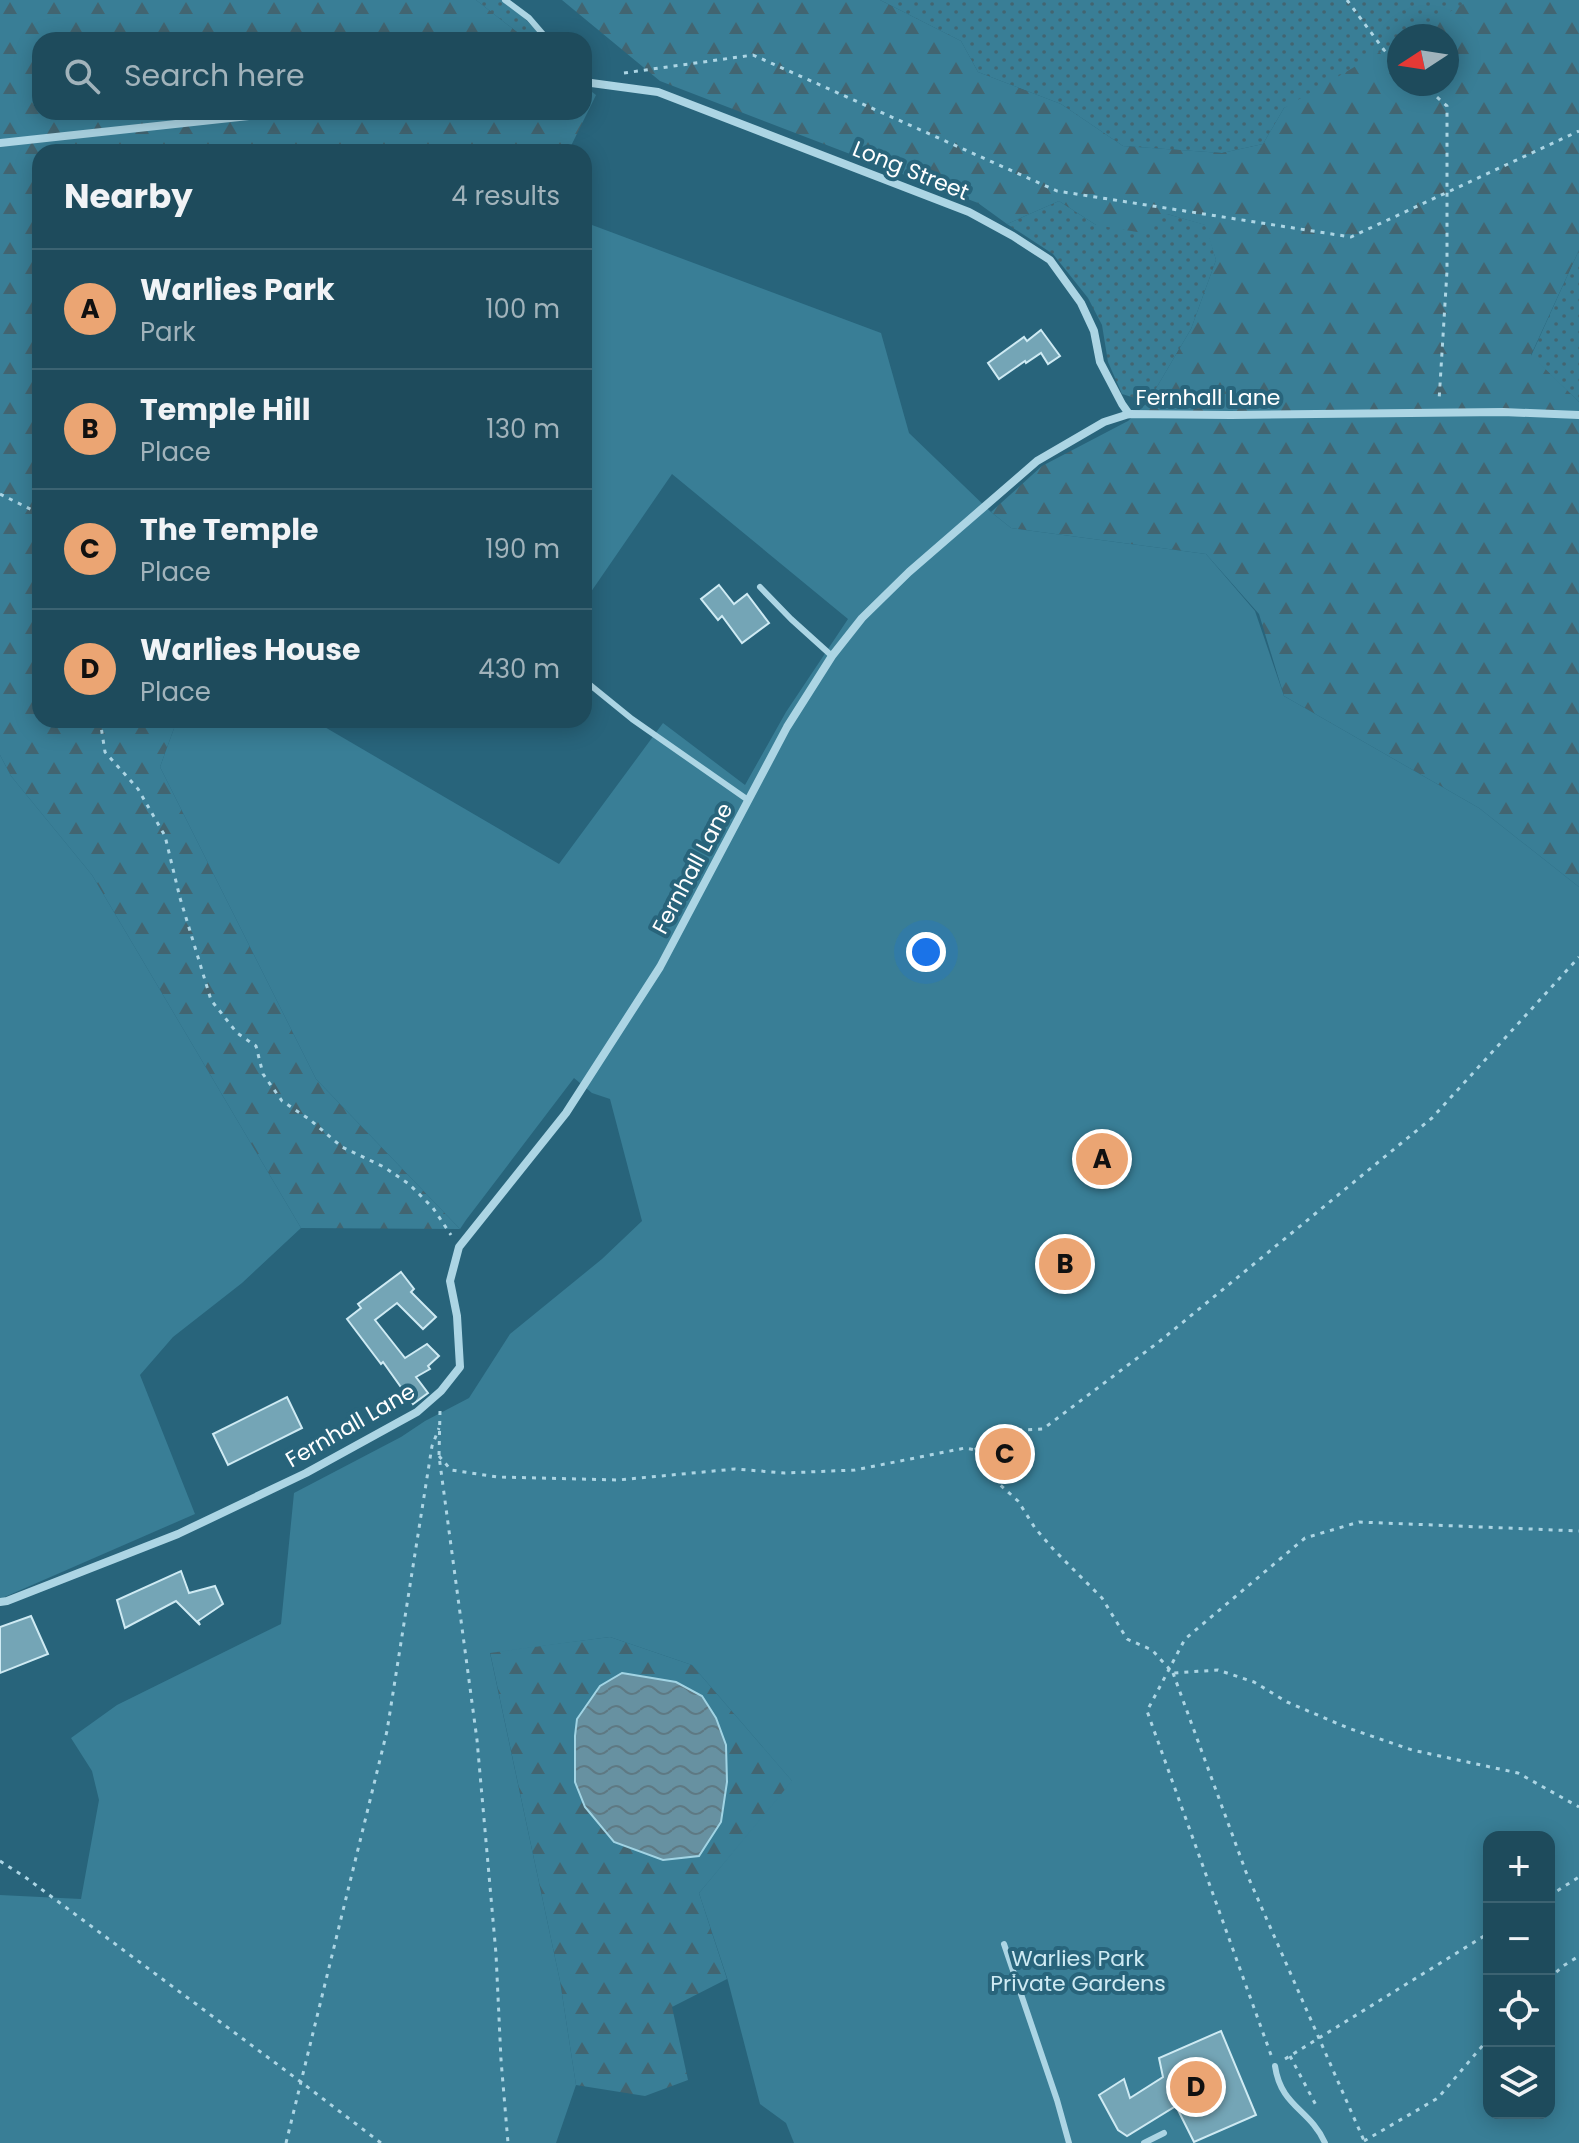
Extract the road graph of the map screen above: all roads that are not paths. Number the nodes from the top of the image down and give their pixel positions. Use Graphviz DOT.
graph roads {
  1 [pos="505,0"];
  2 [pos="541,32"];
  3 [pos="592,83"];
  4 [pos="212,120"];
  5 [pos="0,143"];
  6 [pos="1129,414"];
  7 [pos="1579,415"];
  8 [pos="760,587"];
  9 [pos="832,656"];
  10 [pos="592,686"];
  11 [pos="748,800"];
  12 [pos="0,1602"];
  13 [pos="1004,1944"];
  14 [pos="1275,2066"];
  15 [pos="1164,2133"];
  16 [pos="1069,2142"];
  17 [pos="1144,2143"];
  18 [pos="1325,2143"];
  1 -- 2 [label="lane"];
  3 -- 6 [label="street, Long Street"];
  4 -- 5 [label="street"];
  6 -- 7 [label="street, Fernhall Lane"];
  6 -- 9 [label="street, Fernhall Lane"];
  8 -- 9 [label="lane"];
  9 -- 11 [label="street, Fernhall Lane"];
  10 -- 11 [label="lane"];
  11 -- 12 [label="street, Fernhall Lane"];
  13 -- 16 [label="lane"];
  14 -- 18 [label="lane"];
  15 -- 17 [label="lane"];
}
